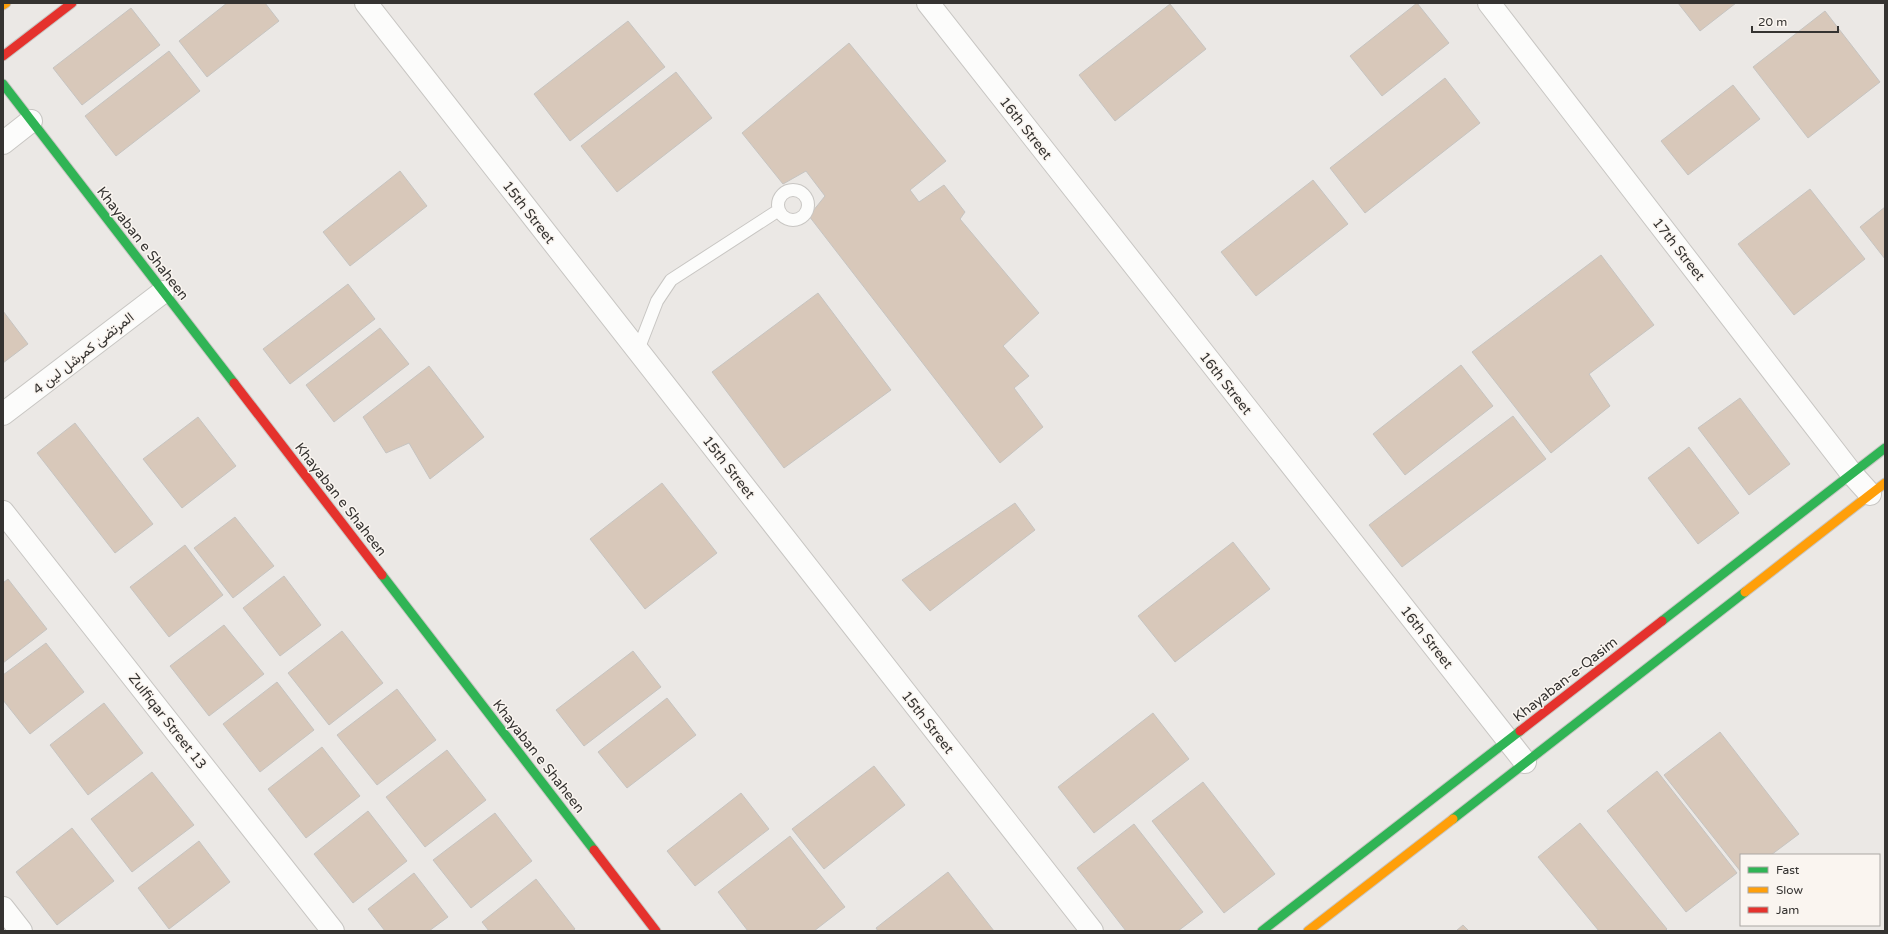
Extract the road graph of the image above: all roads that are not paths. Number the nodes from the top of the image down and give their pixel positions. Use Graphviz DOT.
graph roads {
  1 [pos="6,3"];
  2 [pos="72,3"];
  3 [pos="366,3"];
  4 [pos="928,3"];
  5 [pos="1489,3"];
  6 [pos="3,5"];
  7 [pos="3,56"];
  8 [pos="3,84"];
  9 [pos="31,121"];
  10 [pos="3,143"];
  11 [pos="779,210"];
  12 [pos="163,292"];
  13 [pos="638,350"];
  14 [pos="3,414"];
  15 [pos="1885,448"];
  16 [pos="1852,474"];
  17 [pos="1878,489"];
  18 [pos="3,512"];
  19 [pos="1508,741"];
  20 [pos="1525,762"];
  21 [pos="3,908"];
  22 [pos="21,931"];
  23 [pos="333,931"];
  24 [pos="656,931"];
  25 [pos="1092,931"];
  26 [pos="1262,931"];
  27 [pos="1308,931"];
  1 -- 6 [label="street"];
  2 -- 7 [label="street"];
  3 -- 13 [label="street, 15th Street"];
  4 -- 19 [label="street, 16th Street"];
  5 -- 16 [label="street, 17th Street"];
  8 -- 9 [label="street, Khayaban e Shaheen"];
  9 -- 10 [label="street"];
  9 -- 12 [label="street, Khayaban e Shaheen"];
  11 -- 13 [label="lane"];
  12 -- 14 [label="street, المرتضیٰ کمرشل لین 4"];
  12 -- 24 [label="street, Khayaban e Shaheen"];
  13 -- 25 [label="street, 15th Street"];
  15 -- 16 [label="street, Khayaban-e-Qasim"];
  16 -- 17 [label="street, 17th Street"];
  16 -- 19 [label="street, Khayaban-e-Qasim"];
  17 -- 20 [label="street"];
  18 -- 23 [label="street, Zulfiqar Street 13"];
  19 -- 20 [label="street, 16th Street"];
  19 -- 26 [label="street, Khayaban-e-Qasim"];
  20 -- 27 [label="street"];
  21 -- 22 [label="street"];
}
